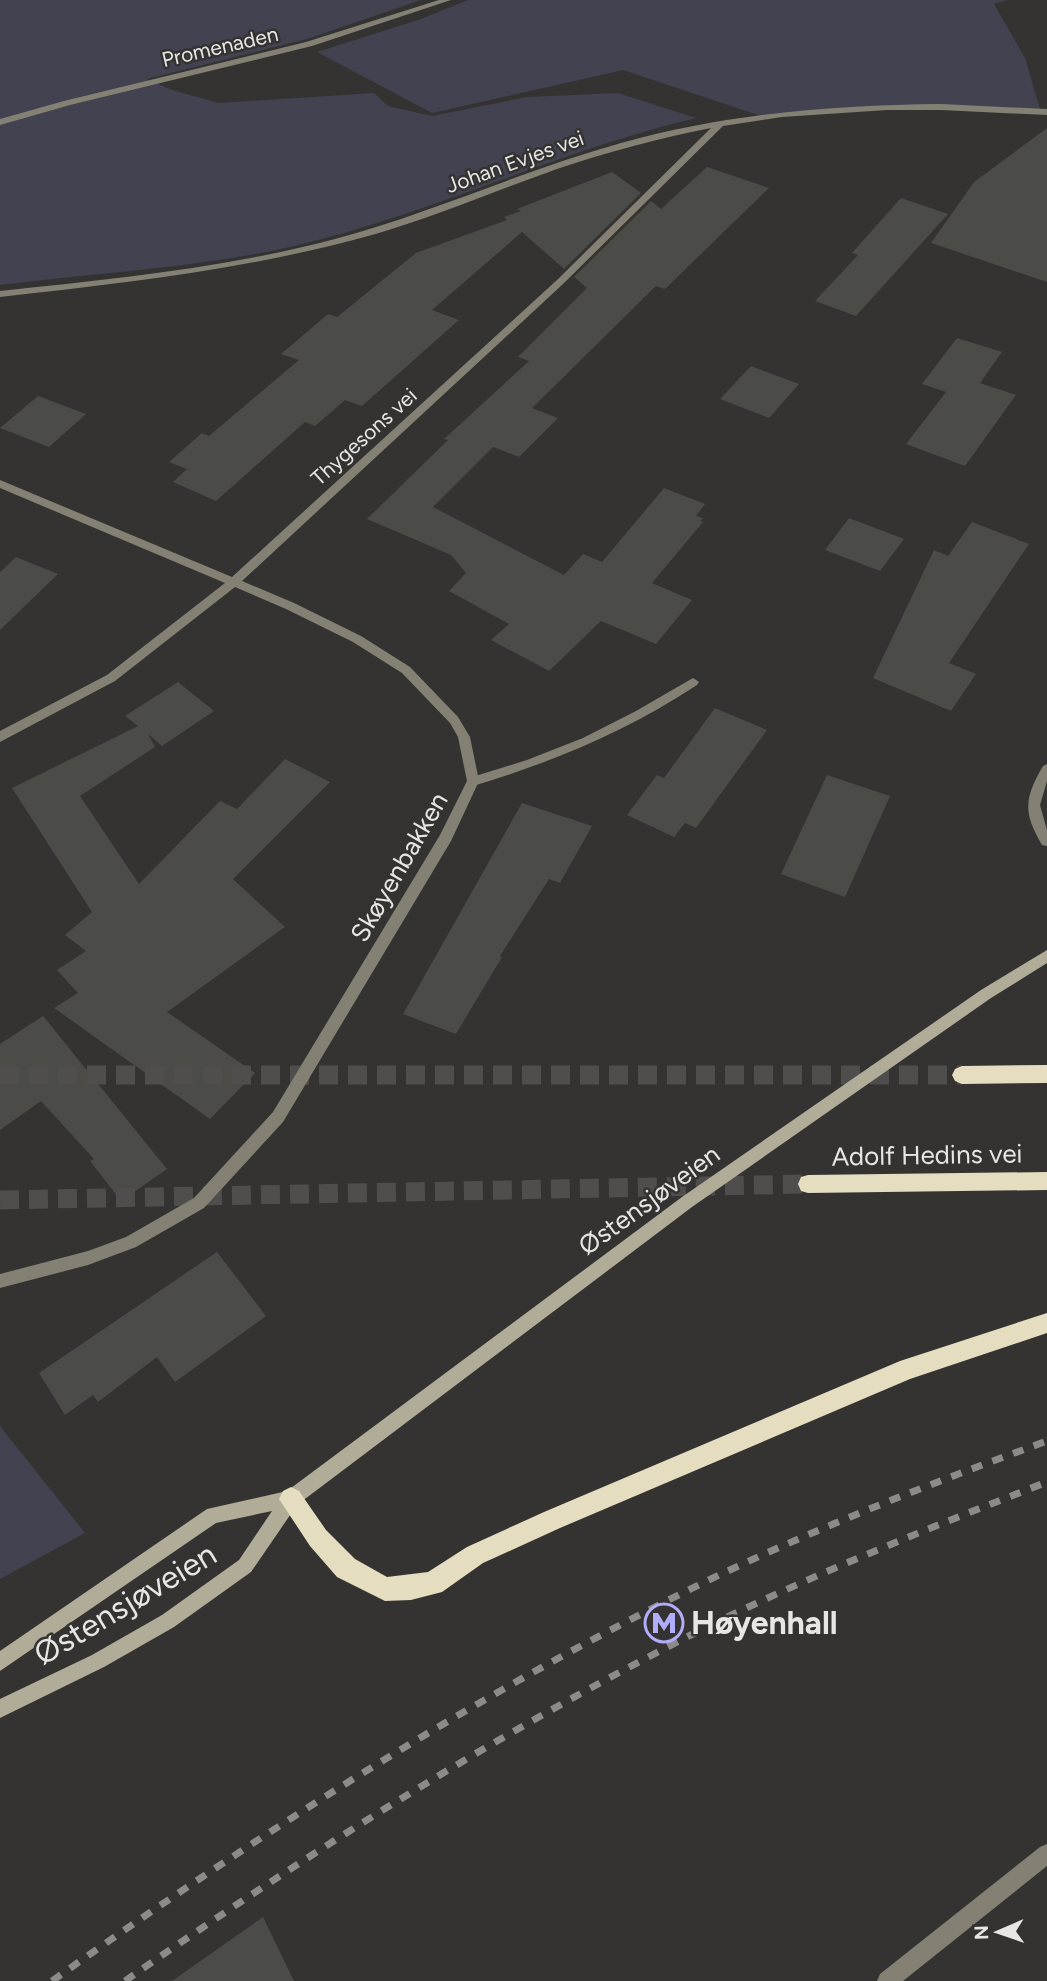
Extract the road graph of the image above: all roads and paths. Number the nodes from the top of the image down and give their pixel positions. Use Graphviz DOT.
graph roads {
  1 [pos="447,0"];
  2 [pos="1047,112"];
  3 [pos="0,122"];
  4 [pos="721,123"];
  5 [pos="0,294"];
  6 [pos="0,484"];
  7 [pos="234,582"];
  8 [pos="693,682"];
  9 [pos="0,737"];
  10 [pos="1047,769"];
  11 [pos="473,782"];
  12 [pos="1047,841"];
  13 [pos="1047,956"];
  14 [pos="1047,1074"];
  15 [pos="962,1075"];
  16 [pos="1047,1181"];
  17 [pos="808,1184"];
  18 [pos="0,1280"];
  19 [pos="1047,1323"];
  20 [pos="291,1499"];
  21 [pos="0,1662"];
  22 [pos="0,1709"];
  23 [pos="1047,1854"];
  24 [pos="887,1981"];
  1 -- 3 [label="street, Promenaden"];
  2 -- 4 [label="street, Johan Evjes vei"];
  4 -- 5 [label="street, Johan Evjes vei"];
  4 -- 7 [label="street, Thygesons vei"];
  6 -- 7 [label="street, Skøyenbakken"];
  7 -- 9 [label="street, Thygesons vei"];
  7 -- 11 [label="street, Skøyenbakken"];
  8 -- 11 [label="street"];
  10 -- 12 [label="street"];
  11 -- 18 [label="street, Skøyenbakken"];
  13 -- 20 [label="main road, Østensjøveien"];
  14 -- 15 [label="highway"];
  16 -- 17 [label="highway, Adolf Hedins vei"];
  19 -- 20 [label="highway"];
  20 -- 21 [label="main road, Østensjøveien"];
  20 -- 22 [label="main road, Østensjøveien"];
  23 -- 24 [label="street"];
}
